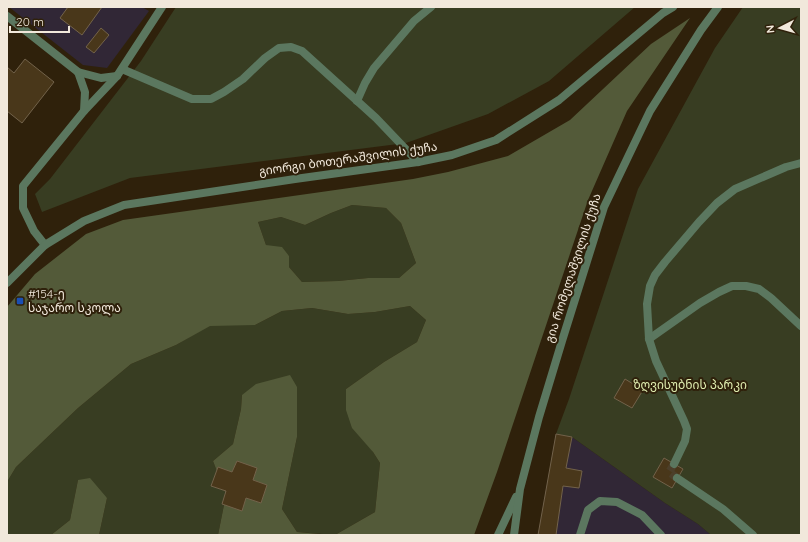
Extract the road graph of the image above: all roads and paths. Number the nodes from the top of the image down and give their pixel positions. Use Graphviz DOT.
graph roads {
  1 [pos="162,7"];
  2 [pos="431,7"];
  3 [pos="673,7"];
  4 [pos="718,7"];
  5 [pos="7,16"];
  6 [pos="78,72"];
  7 [pos="120,72"];
  8 [pos="357,100"];
  9 [pos="84,111"];
  10 [pos="418,162"];
  11 [pos="801,163"];
  12 [pos="45,245"];
  13 [pos="7,283"];
  14 [pos="801,326"];
  15 [pos="649,339"];
  16 [pos="674,464"];
  17 [pos="677,478"];
  18 [pos="520,489"];
  19 [pos="498,535"];
  20 [pos="514,535"];
  21 [pos="580,535"];
  22 [pos="661,535"];
  23 [pos="752,535"];
  1 -- 7 [label="street"];
  2 -- 8 [label="street"];
  3 -- 10 [label="street, გიორგი ბოთერაშვილის ქუჩა"];
  4 -- 18 [label="street, გია რომელაშვილის ქუჩა"];
  5 -- 6 [label="street"];
  6 -- 7 [label="street"];
  6 -- 9 [label="street"];
  7 -- 8 [label="street"];
  7 -- 9 [label="street"];
  8 -- 10 [label="street"];
  9 -- 12 [label="street"];
  10 -- 12 [label="street, გიორგი ბოთერაშვილის ქუჩა"];
  11 -- 15 [label="street"];
  12 -- 13 [label="street, გიორგი ბოთერაშვილის ქუჩა"];
  14 -- 15 [label="street"];
  15 -- 16 [label="street"];
  17 -- 23 [label="street"];
  18 -- 19 [label="street, გია რომელაშვილის ქუჩა"];
  18 -- 20 [label="street, გია რომელაშვილის ქუჩა"];
  21 -- 22 [label="street"];
}
